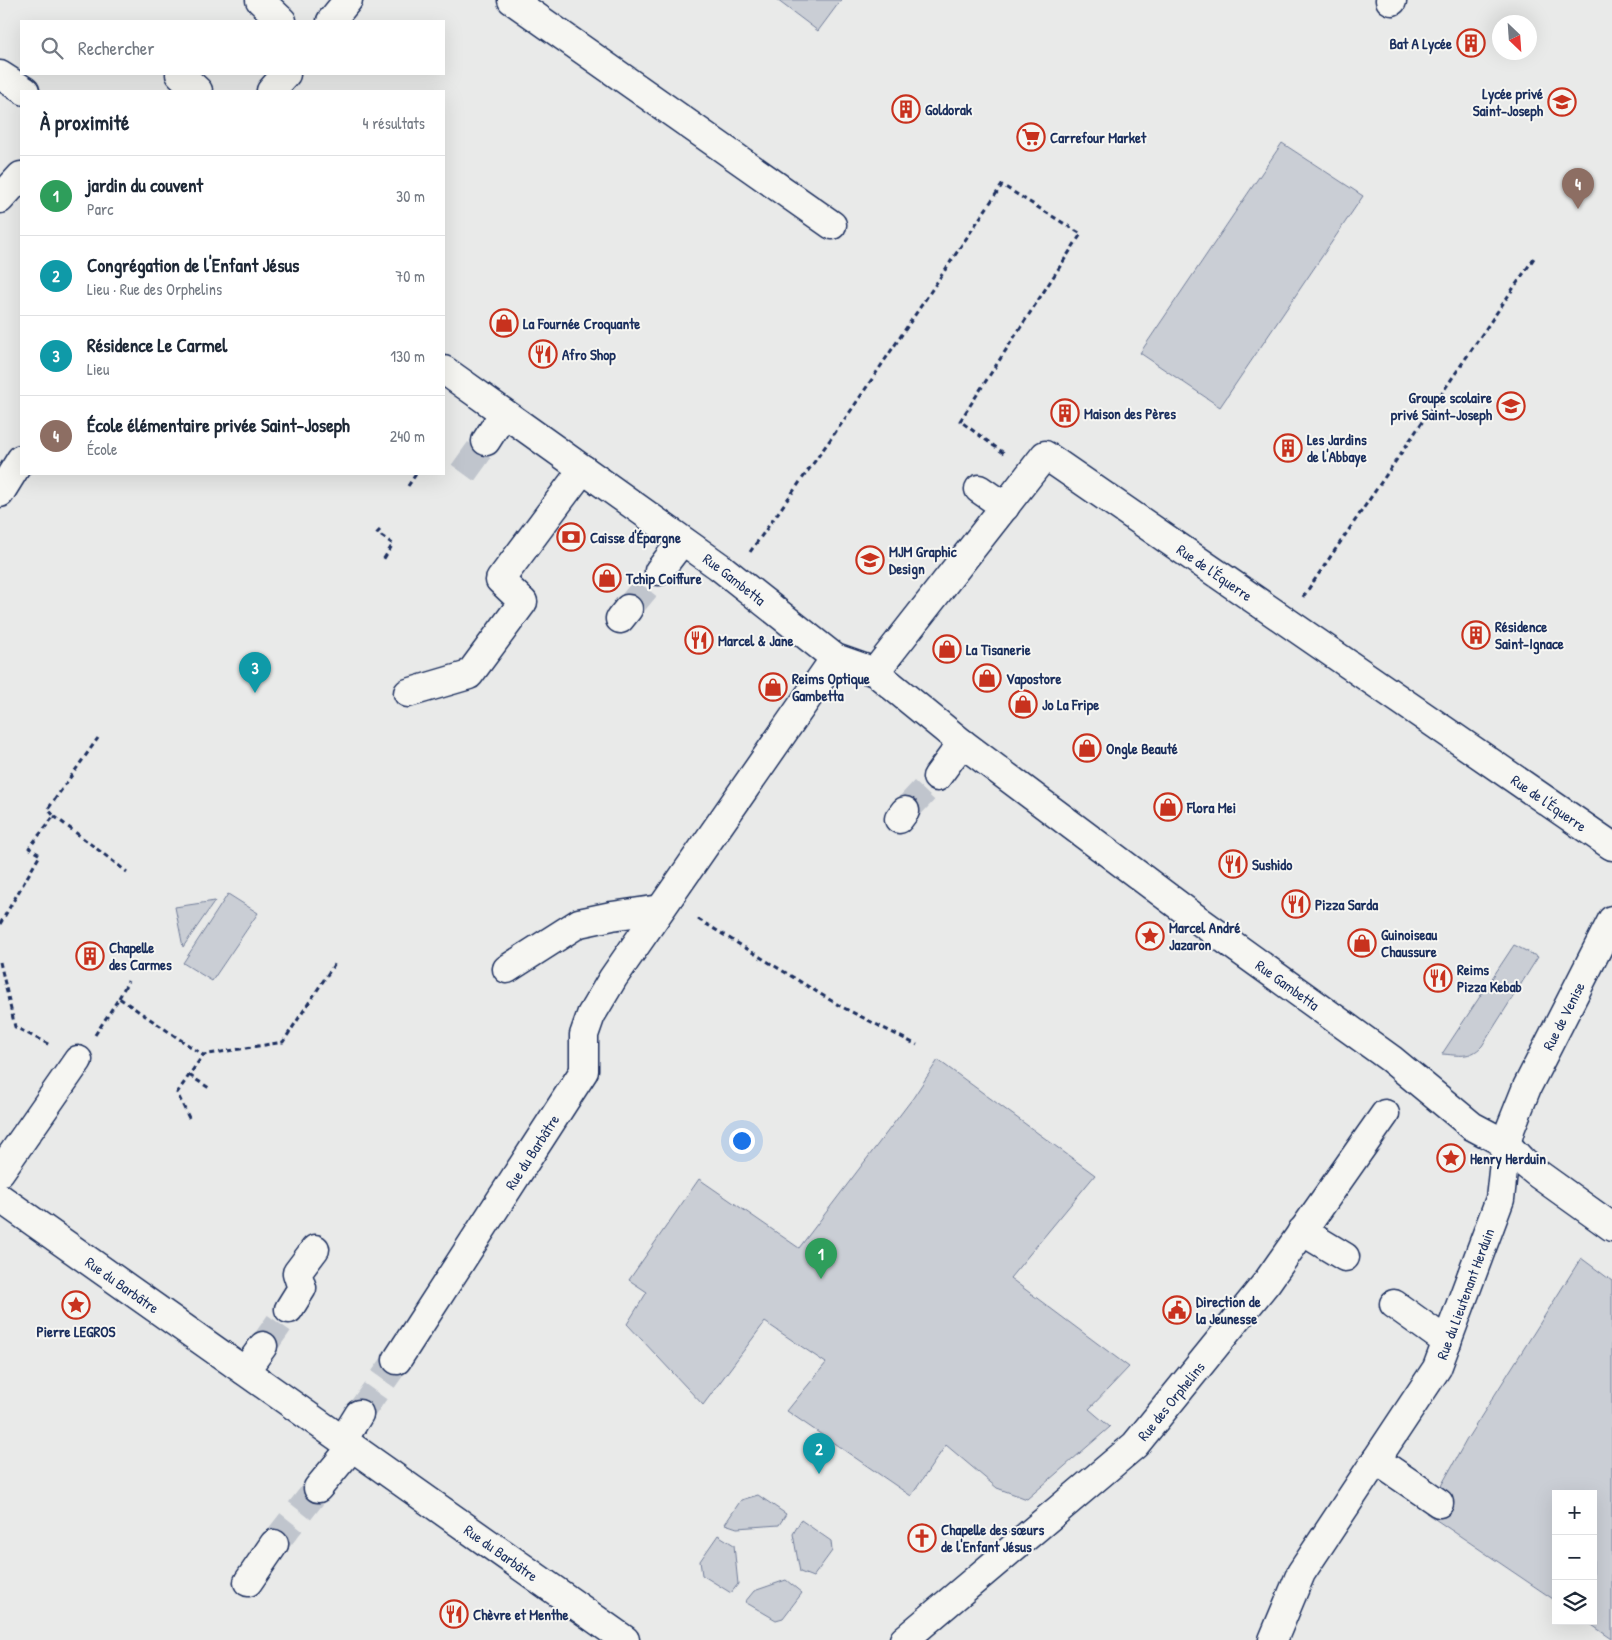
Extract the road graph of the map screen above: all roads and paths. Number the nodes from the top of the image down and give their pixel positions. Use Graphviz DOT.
graph roads {
  1 [pos="260,0"];
  2 [pos="348,0"];
  3 [pos="512,0"];
  4 [pos="281,20"];
  5 [pos="332,20"];
  6 [pos="0,75"];
  7 [pos="181,75"];
  8 [pos="285,75"];
  9 [pos="23,90"];
  10 [pos="197,90"];
  11 [pos="272,90"];
  12 [pos="20,177"];
  13 [pos="0,199"];
  14 [pos="832,225"];
  15 [pos="1534,258"];
  16 [pos="445,371"];
  17 [pos="504,413"];
  18 [pos="486,441"];
  19 [pos="20,461"];
  20 [pos="583,470"];
  21 [pos="1031,473"];
  22 [pos="415,475"];
  23 [pos="408,486"];
  24 [pos="979,489"];
  25 [pos="0,493"];
  26 [pos="1004,507"];
  27 [pos="380,530"];
  28 [pos="682,541"];
  29 [pos="383,560"];
  30 [pos="658,571"];
  31 [pos="732,577"];
  32 [pos="1299,603"];
  33 [pos="835,658"];
  34 [pos="875,672"];
  35 [pos="408,693"];
  36 [pos="98,738"];
  37 [pos="962,744"];
  38 [pos="936,777"];
  39 [pos="54,816"];
  40 [pos="1612,846"];
  41 [pos="127,872"];
  42 [pos="698,919"];
  43 [pos="1612,920"];
  44 [pos="655,923"];
  45 [pos="0,924"];
  46 [pos="0,962"];
  47 [pos="335,963"];
  48 [pos="507,969"];
  49 [pos="128,981"];
  50 [pos="119,998"];
  51 [pos="917,1045"];
  52 [pos="203,1054"];
  53 [pos="78,1060"];
  54 [pos="189,1075"];
  55 [pos="209,1088"];
  56 [pos="1517,1113"];
  57 [pos="1385,1114"];
  58 [pos="189,1118"];
  59 [pos="1506,1144"];
  60 [pos="0,1172"];
  61 [pos="0,1198"];
  62 [pos="1612,1227"];
  63 [pos="1302,1232"];
  64 [pos="315,1249"];
  65 [pos="1345,1257"];
  66 [pos="1394,1304"];
  67 [pos="289,1309"];
  68 [pos="1447,1342"];
  69 [pos="263,1346"];
  70 [pos="397,1360"];
  71 [pos="245,1371"];
  72 [pos="359,1414"];
  73 [pos="348,1443"];
  74 [pos="1376,1460"];
  75 [pos="318,1488"];
  76 [pos="1439,1503"];
  77 [pos="274,1544"];
  78 [pos="248,1582"];
  79 [pos="625,1640"];
  80 [pos="904,1640"];
  81 [pos="1273,1640"];
  1 -- 4 [label="street"];
  2 -- 5 [label="street"];
  3 -- 14 [label="street"];
  6 -- 9 [label="street"];
  7 -- 10 [label="street"];
  8 -- 11 [label="street"];
  12 -- 13 [label="street"];
  15 -- 32 [label="path"];
  16 -- 17 [label="street, Rue Gambetta"];
  17 -- 18 [label="street"];
  17 -- 20 [label="street, Rue Gambetta"];
  19 -- 25 [label="street"];
  20 -- 28 [label="street, Rue Gambetta"];
  20 -- 35 [label="street"];
  21 -- 26 [label="street, Rue de l'Équerre"];
  21 -- 31 [label="path"];
  21 -- 40 [label="street, Rue de l'Équerre"];
  22 -- 23 [label="path"];
  24 -- 26 [label="street"];
  26 -- 34 [label="street, Rue de l'Équerre"];
  27 -- 29 [label="path"];
  28 -- 30 [label="street"];
  28 -- 31 [label="street, Rue Gambetta"];
  31 -- 33 [label="street, Rue Gambetta"];
  33 -- 34 [label="street, Rue Gambetta"];
  33 -- 44 [label="street, Rue du Barbâtre"];
  34 -- 37 [label="street, Rue Gambetta"];
  36 -- 39 [label="path"];
  37 -- 38 [label="street"];
  37 -- 59 [label="street, Rue Gambetta"];
  39 -- 41 [label="path"];
  39 -- 45 [label="path"];
  42 -- 51 [label="path"];
  43 -- 56 [label="street, Rue de Venise"];
  44 -- 48 [label="street"];
  44 -- 70 [label="street, Rue du Barbâtre"];
  46 -- 53 [label="path"];
  47 -- 52 [label="path"];
  49 -- 50 [label="path"];
  50 -- 52 [label="path"];
  50 -- 53 [label="path"];
  52 -- 54 [label="path"];
  53 -- 60 [label="street"];
  54 -- 55 [label="path"];
  54 -- 58 [label="path"];
  56 -- 59 [label="street, Rue du Lieutenant Herduin"];
  57 -- 63 [label="street, Rue des Orphelins"];
  59 -- 62 [label="street, Rue Gambetta"];
  59 -- 68 [label="street, Rue du Lieutenant Herduin"];
  61 -- 71 [label="street, Rue du Barbâtre"];
  63 -- 65 [label="street"];
  63 -- 80 [label="street, Rue des Orphelins"];
  64 -- 67 [label="street"];
  66 -- 68 [label="street"];
  68 -- 74 [label="street, Rue du Lieutenant Herduin"];
  69 -- 71 [label="street"];
  71 -- 73 [label="street, Rue du Barbâtre"];
  72 -- 73 [label="street"];
  73 -- 75 [label="street"];
  73 -- 79 [label="street, Rue du Barbâtre"];
  74 -- 76 [label="street"];
  74 -- 81 [label="street, Rue du Lieutenant Herduin"];
  77 -- 78 [label="street"];
}
